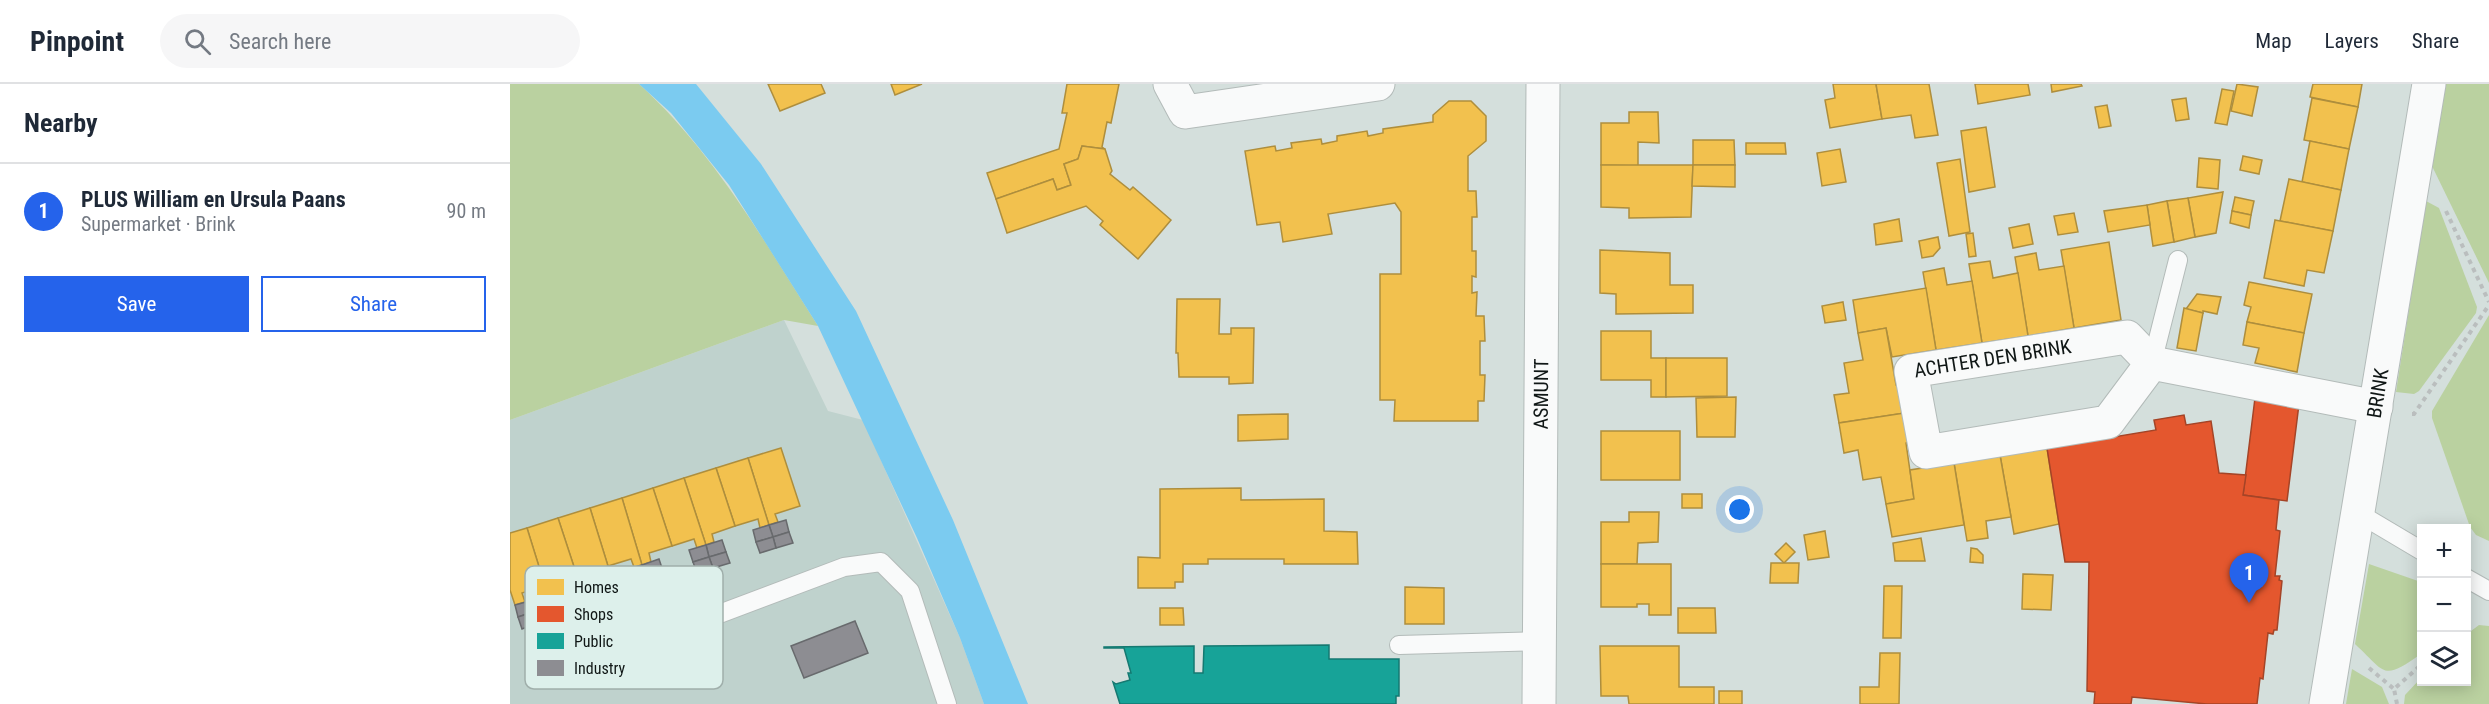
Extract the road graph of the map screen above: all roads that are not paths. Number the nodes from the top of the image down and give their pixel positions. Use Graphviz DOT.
graph roads {
  1 [pos="1170,84"];
  2 [pos="1378,84"];
  3 [pos="1543,84"];
  4 [pos="2429,84"];
  5 [pos="2178,260"];
  6 [pos="2152,363"];
  7 [pos="2376,407"];
  8 [pos="2358,513"];
  9 [pos="2417,549"];
  10 [pos="2471,581"];
  11 [pos="2489,591"];
  12 [pos="723,613"];
  13 [pos="1540,641"];
  14 [pos="1399,645"];
  15 [pos="946,704"];
  16 [pos="1539,704"];
  17 [pos="2326,704"];
  1 -- 2 [label="street"];
  3 -- 13 [label="street, ASMUNT"];
  4 -- 7 [label="street, BRINK"];
  5 -- 6 [label="lane"];
  6 -- 6 [label="street, ACHTER DEN BRINK"];
  6 -- 7 [label="street"];
  7 -- 8 [label="street, BRINK"];
  8 -- 9 [label="lane"];
  8 -- 17 [label="street, BRINK"];
  10 -- 11 [label="lane"];
  12 -- 15 [label="lane"];
  13 -- 14 [label="lane"];
  13 -- 16 [label="street, ASMUNT"];
}
